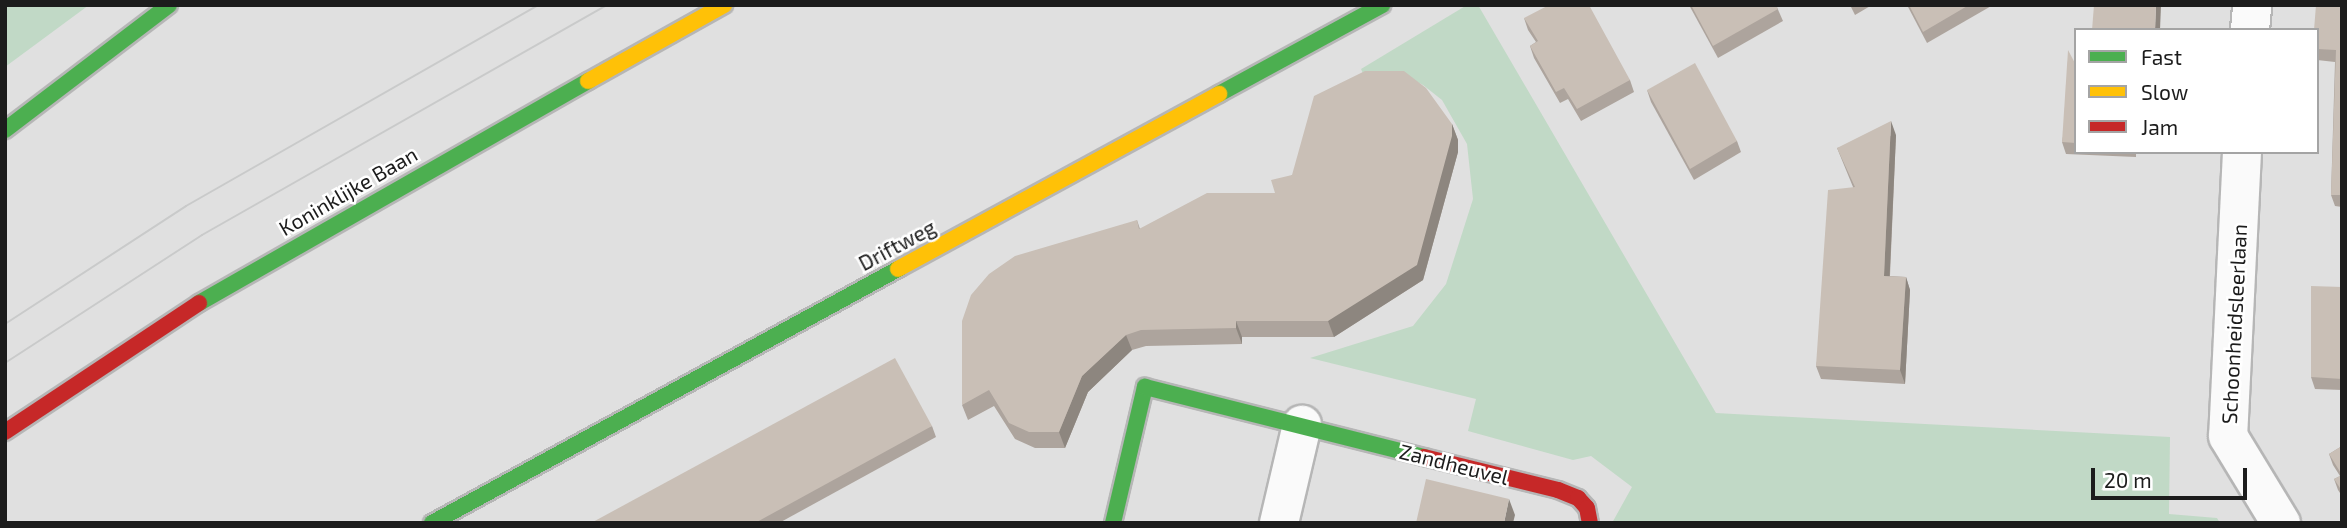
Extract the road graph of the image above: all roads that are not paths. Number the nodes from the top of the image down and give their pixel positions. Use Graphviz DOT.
graph roads {
  1 [pos="169,5"];
  2 [pos="724,5"];
  3 [pos="1382,5"];
  4 [pos="2252,5"];
  5 [pos="2250,28"];
  6 [pos="5,130"];
  7 [pos="2242,154"];
  8 [pos="1302,425"];
  9 [pos="5,432"];
  10 [pos="432,523"];
  11 [pos="1113,523"];
  12 [pos="1279,523"];
  13 [pos="1590,523"];
  14 [pos="2281,523"];
  1 -- 6 [label="street"];
  2 -- 9 [label="street, Koninklijke Baan"];
  3 -- 10 [label="street, Driftweg"];
  4 -- 5 [label="street"];
  7 -- 14 [label="street, Schoonheidsleerlaan"];
  8 -- 11 [label="street, Zandheuvel"];
  8 -- 12 [label="street"];
  8 -- 13 [label="street, Zandheuvel"];
}
